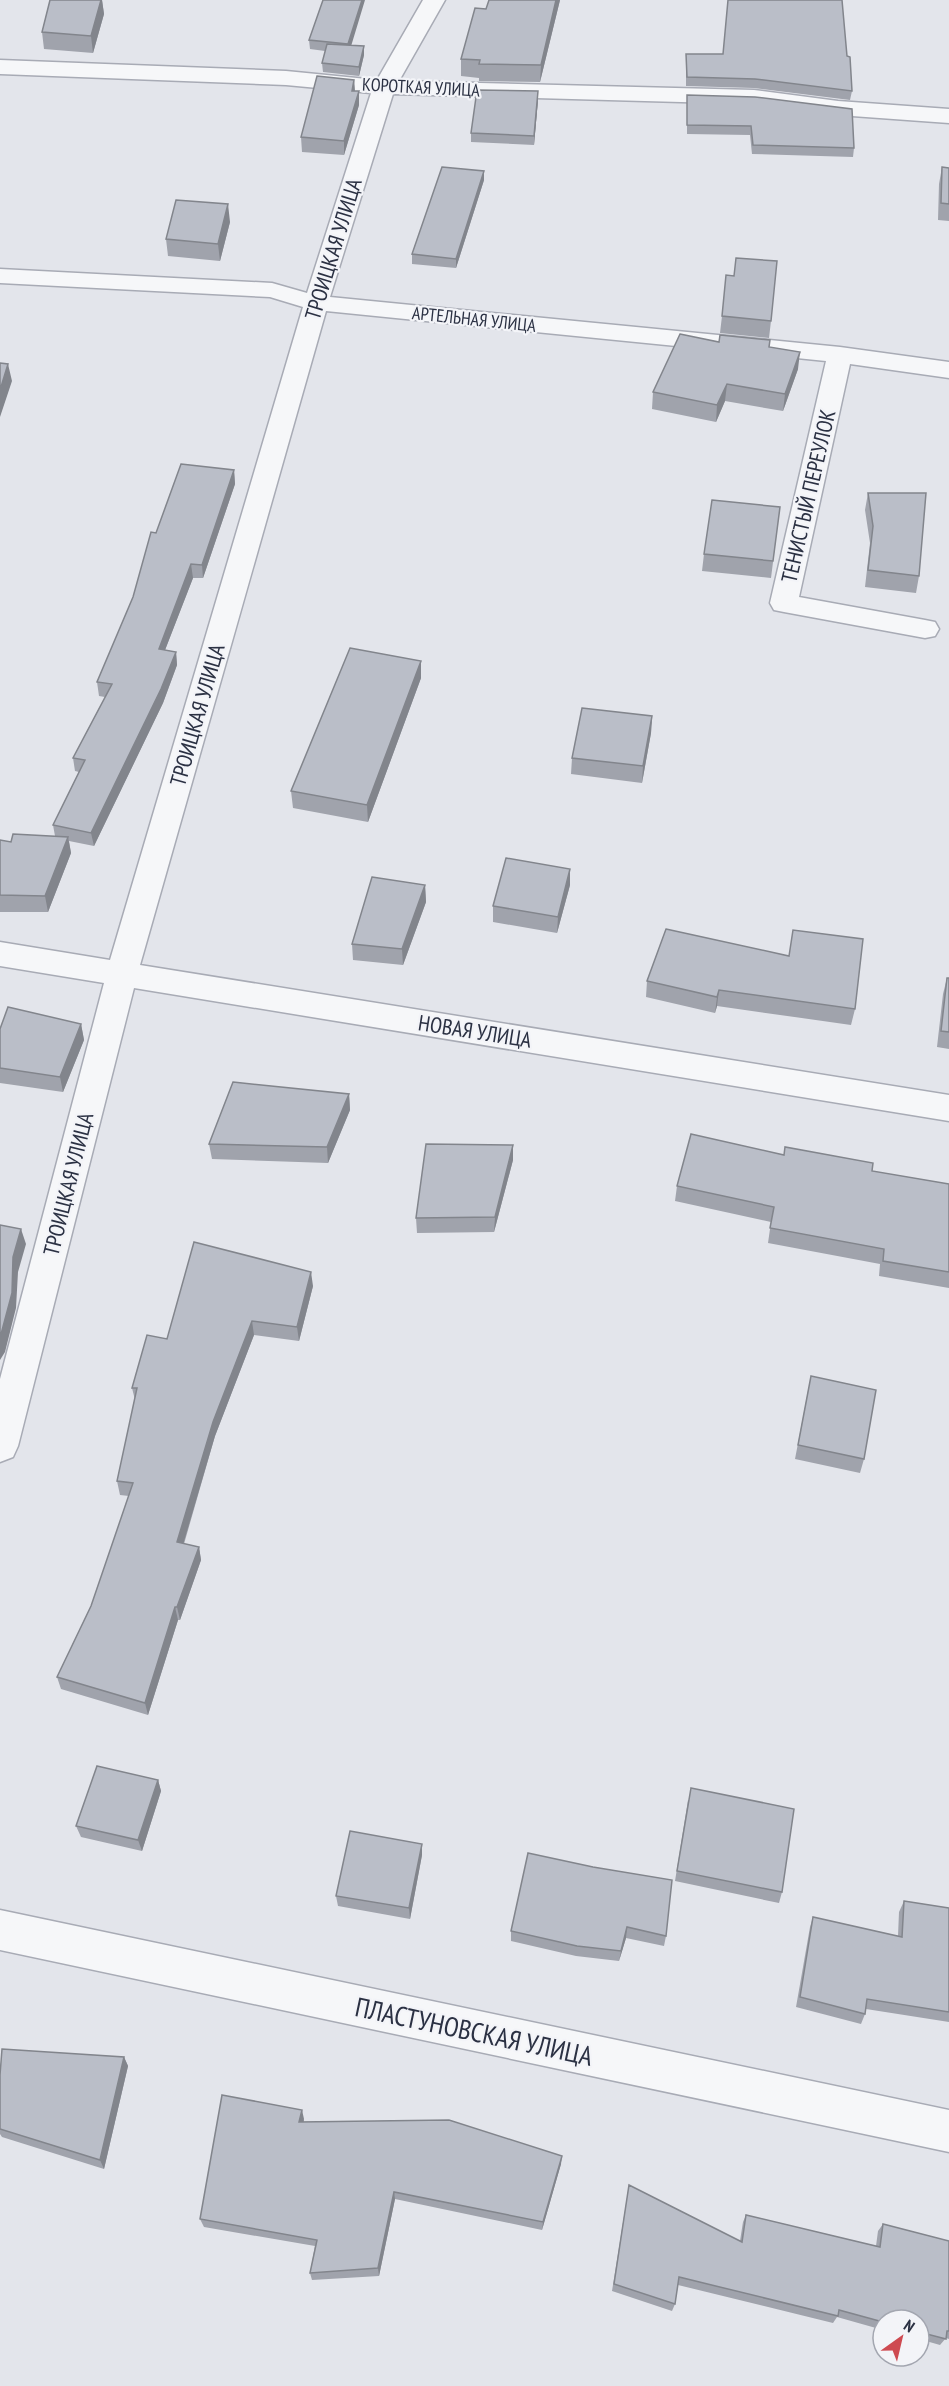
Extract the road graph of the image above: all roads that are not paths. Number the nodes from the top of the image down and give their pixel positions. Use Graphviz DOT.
graph roads {
  1 [pos="434,0"];
  2 [pos="0,67"];
  3 [pos="384,87"];
  4 [pos="949,116"];
  5 [pos="0,276"];
  6 [pos="316,303"];
  7 [pos="840,355"];
  8 [pos="949,370"];
  9 [pos="925,629"];
  10 [pos="0,954"];
  11 [pos="122,973"];
  12 [pos="949,1108"];
  13 [pos="0,1446"];
  14 [pos="0,1930"];
  15 [pos="949,2132"];
  1 -- 3 [label="street, ТРОИЦКАЯ УЛИЦА"];
  2 -- 3 [label="street, КОРОТКАЯ УЛИЦА"];
  3 -- 4 [label="street, КОРОТКАЯ УЛИЦА"];
  3 -- 6 [label="street, ТРОИЦКАЯ УЛИЦА"];
  5 -- 6 [label="street, АРТЕЛЬНАЯ УЛИЦА"];
  6 -- 7 [label="street, АРТЕЛЬНАЯ УЛИЦА"];
  6 -- 11 [label="street, ТРОИЦКАЯ УЛИЦА"];
  7 -- 8 [label="street, АРТЕЛЬНАЯ УЛИЦА"];
  7 -- 9 [label="street, ТЕНИСТЫЙ ПЕРЕУЛОК"];
  10 -- 11 [label="street, НОВАЯ УЛИЦА"];
  11 -- 12 [label="street, НОВАЯ УЛИЦА"];
  11 -- 13 [label="street, ТРОИЦКАЯ УЛИЦА"];
  14 -- 15 [label="street, ПЛАСТУНОВСКАЯ УЛИЦА"];
}
